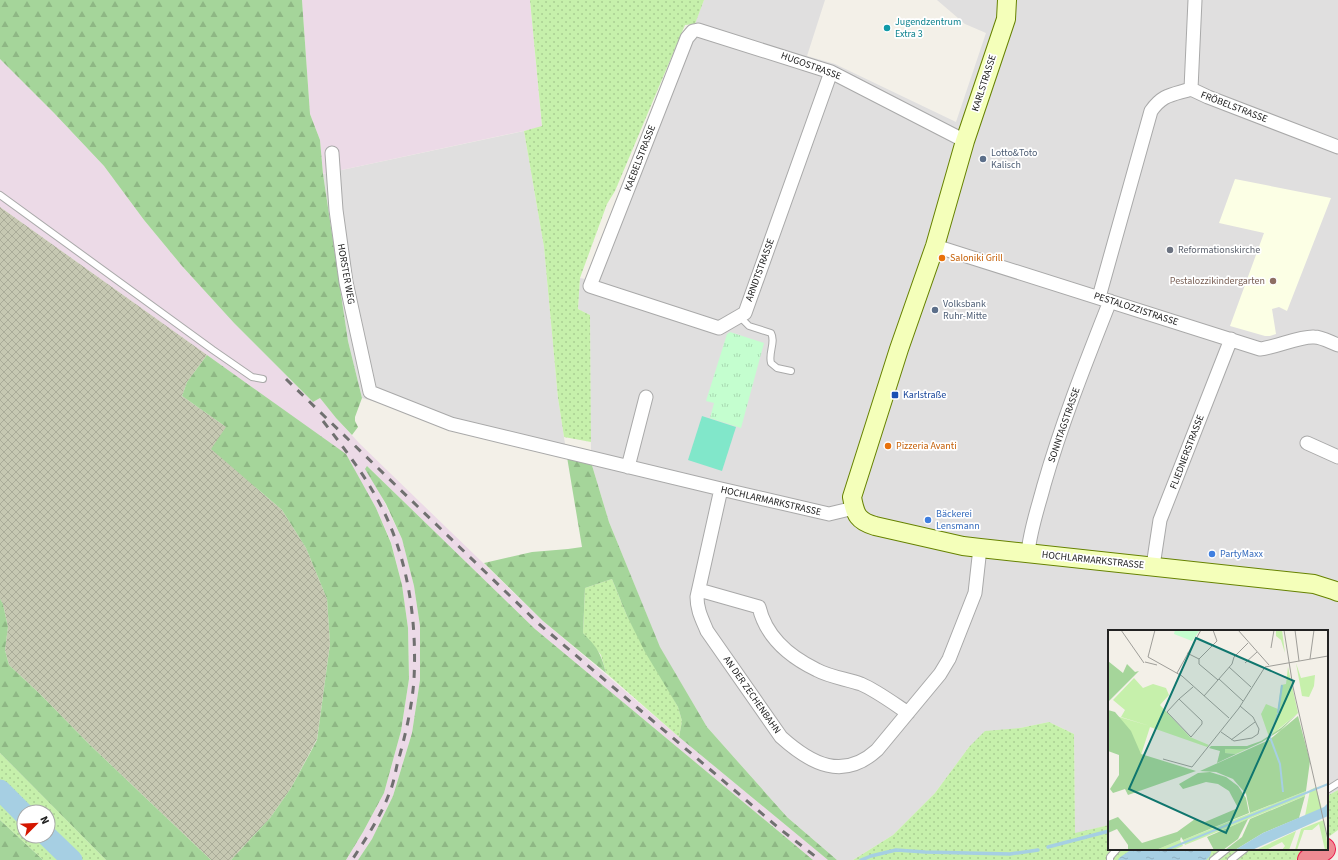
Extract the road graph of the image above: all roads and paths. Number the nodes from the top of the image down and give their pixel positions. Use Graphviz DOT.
graph roads {
  1 [pos="1007,0"];
  2 [pos="1195,0"];
  3 [pos="693,31"];
  4 [pos="831,72"];
  5 [pos="1191,89"];
  6 [pos="965,141"];
  7 [pos="1338,147"];
  8 [pos="332,153"];
  9 [pos="0,195"];
  10 [pos="934,246"];
  11 [pos="590,286"];
  12 [pos="1104,299"];
  13 [pos="740,316"];
  14 [pos="1231,340"];
  15 [pos="1338,345"];
  16 [pos="792,371"];
  17 [pos="263,379"];
  18 [pos="370,392"];
  19 [pos="646,397"];
  20 [pos="1307,443"];
  21 [pos="1338,457"];
  22 [pos="628,467"];
  23 [pos="721,490"];
  24 [pos="854,508"];
  25 [pos="980,548"];
  26 [pos="1028,553"];
  27 [pos="1153,566"];
  28 [pos="699,590"];
  29 [pos="1338,592"];
  30 [pos="908,713"];
  31 [pos="1338,783"];
  32 [pos="1328,789"];
  33 [pos="1338,839"];
  34 [pos="1328,846"];
  35 [pos="1116,850"];
  36 [pos="1226,850"];
  37 [pos="1244,850"];
  38 [pos="1323,850"];
  39 [pos="1338,852"];
  40 [pos="1110,860"];
  41 [pos="1213,860"];
  42 [pos="1231,860"];
  43 [pos="1308,860"];
  44 [pos="1326,860"];
  1 -- 6 [label="street, KARLSTRASSE"];
  2 -- 5 [label="street, FRÖBELSTRASSE"];
  3 -- 4 [label="street, HUGOSTRASSE"];
  3 -- 11 [label="street, KAEBELSTRASSE"];
  4 -- 6 [label="street, HUGOSTRASSE"];
  4 -- 13 [label="street, ARNDTSTRASSE"];
  5 -- 7 [label="street, FRÖBELSTRASSE"];
  5 -- 12 [label="street, SONNTAGSTRASSE"];
  6 -- 10 [label="street, KARLSTRASSE"];
  8 -- 18 [label="street, HORSTER WEG"];
  9 -- 17 [label="lane"];
  10 -- 12 [label="street, PESTALOZZISTRASSE"];
  10 -- 24 [label="street, KARLSTRASSE"];
  11 -- 13 [label="street, ARNDTSTRASSE"];
  12 -- 14 [label="street, PESTALOZZISTRASSE"];
  12 -- 26 [label="street, SONNTAGSTRASSE"];
  13 -- 16 [label="lane"];
  14 -- 15 [label="street, PESTALOZZISTRASSE"];
  14 -- 27 [label="street, FLIEDNERSTRASSE"];
  18 -- 22 [label="street, HOCHLARMARKSTRASSE"];
  19 -- 22 [label="street"];
  20 -- 21 [label="street"];
  22 -- 23 [label="street, HOCHLARMARKSTRASSE"];
  23 -- 24 [label="street, HOCHLARMARKSTRASSE"];
  23 -- 28 [label="street, AN DER ZECHENBAHN"];
  24 -- 25 [label="street, HOCHLARMARKSTRASSE"];
  25 -- 26 [label="street, HOCHLARMARKSTRASSE"];
  25 -- 30 [label="street, AN DER ZECHENBAHN"];
  26 -- 27 [label="street, HOCHLARMARKSTRASSE"];
  27 -- 29 [label="street, HOCHLARMARKSTRASSE"];
  28 -- 30 [label="street"];
  28 -- 30 [label="street, AN DER ZECHENBAHN"];
  31 -- 32 [label="lane"];
  33 -- 34 [label="highway"];
  35 -- 40 [label="lane"];
  36 -- 41 [label="lane"];
  37 -- 42 [label="lane"];
  38 -- 43 [label="highway"];
  39 -- 44 [label="highway"];
}
